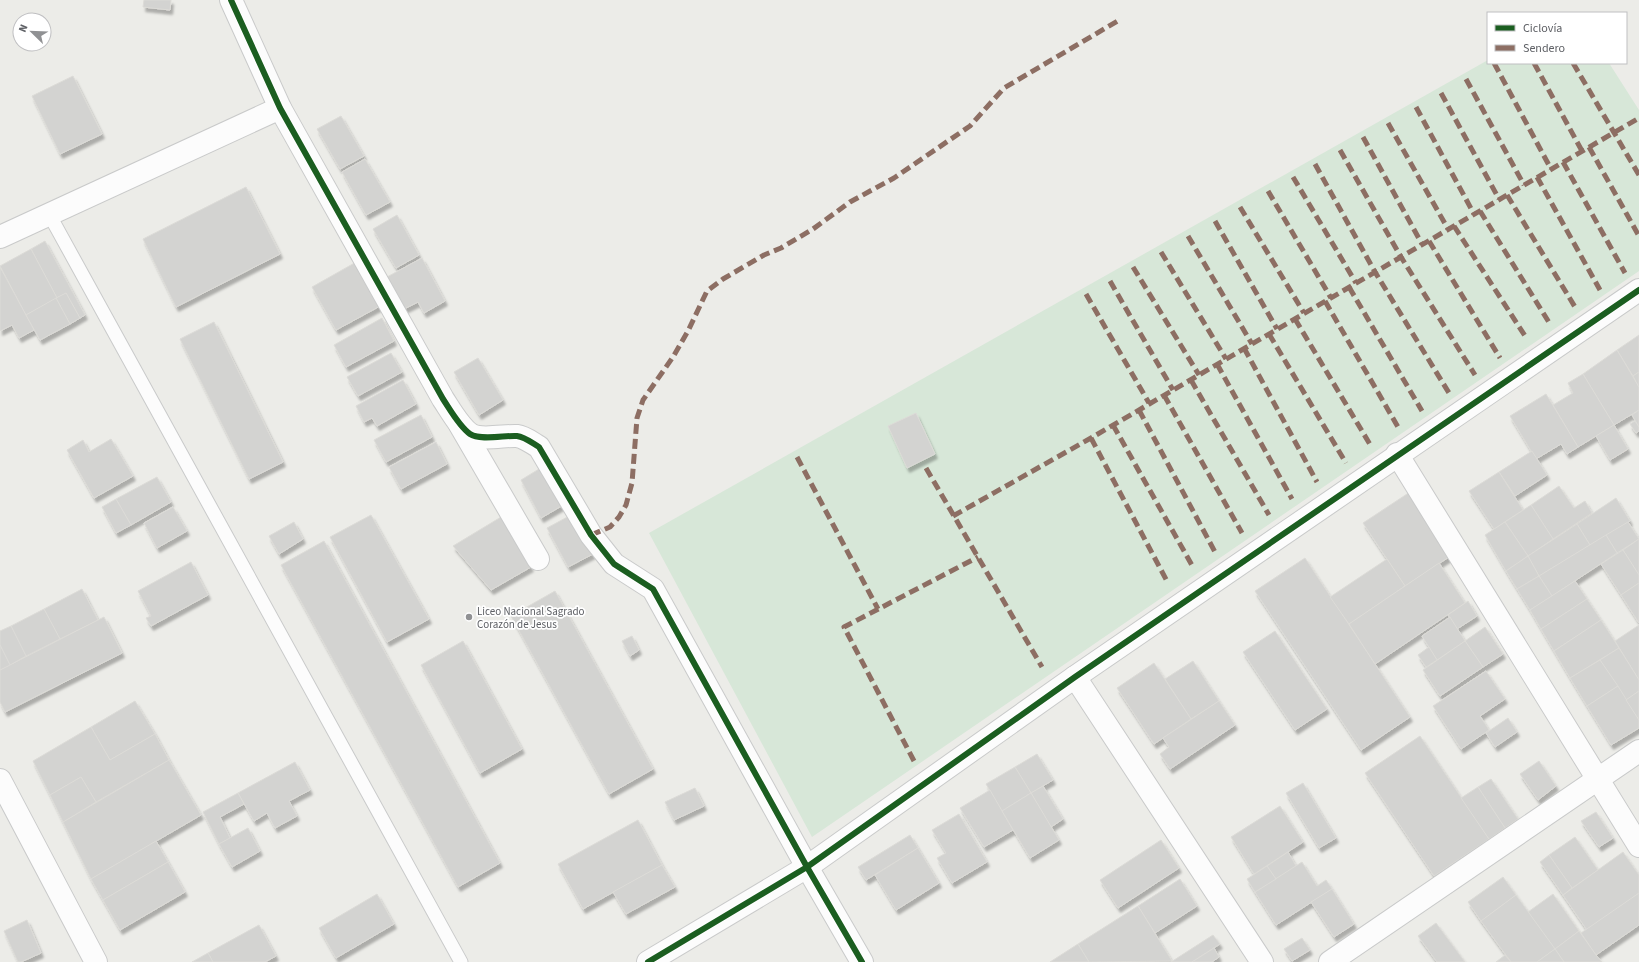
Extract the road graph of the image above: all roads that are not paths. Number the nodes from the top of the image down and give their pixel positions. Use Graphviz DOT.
graph roads {
  1 [pos="231,0"];
  2 [pos="280,108"];
  3 [pos="49,214"];
  4 [pos="0,237"];
  5 [pos="1639,290"];
  6 [pos="455,417"];
  7 [pos="1397,454"];
  8 [pos="538,559"];
  9 [pos="1075,677"];
  10 [pos="1639,751"];
  11 [pos="1597,778"];
  12 [pos="0,780"];
  13 [pos="1639,846"];
  14 [pos="807,867"];
  15 [pos="96,962"];
  16 [pos="461,962"];
  17 [pos="648,962"];
  18 [pos="862,962"];
  19 [pos="1262,962"];
  20 [pos="1330,962"];
  1 -- 2 [label="street"];
  2 -- 3 [label="street"];
  2 -- 6 [label="street"];
  3 -- 4 [label="street"];
  3 -- 16 [label="lane"];
  5 -- 7 [label="street"];
  6 -- 8 [label="street"];
  6 -- 14 [label="street"];
  7 -- 9 [label="street"];
  7 -- 11 [label="street"];
  9 -- 14 [label="street"];
  9 -- 19 [label="street"];
  10 -- 11 [label="street"];
  11 -- 13 [label="street"];
  11 -- 20 [label="street"];
  12 -- 15 [label="street"];
  14 -- 17 [label="street"];
  14 -- 18 [label="street"];
}
